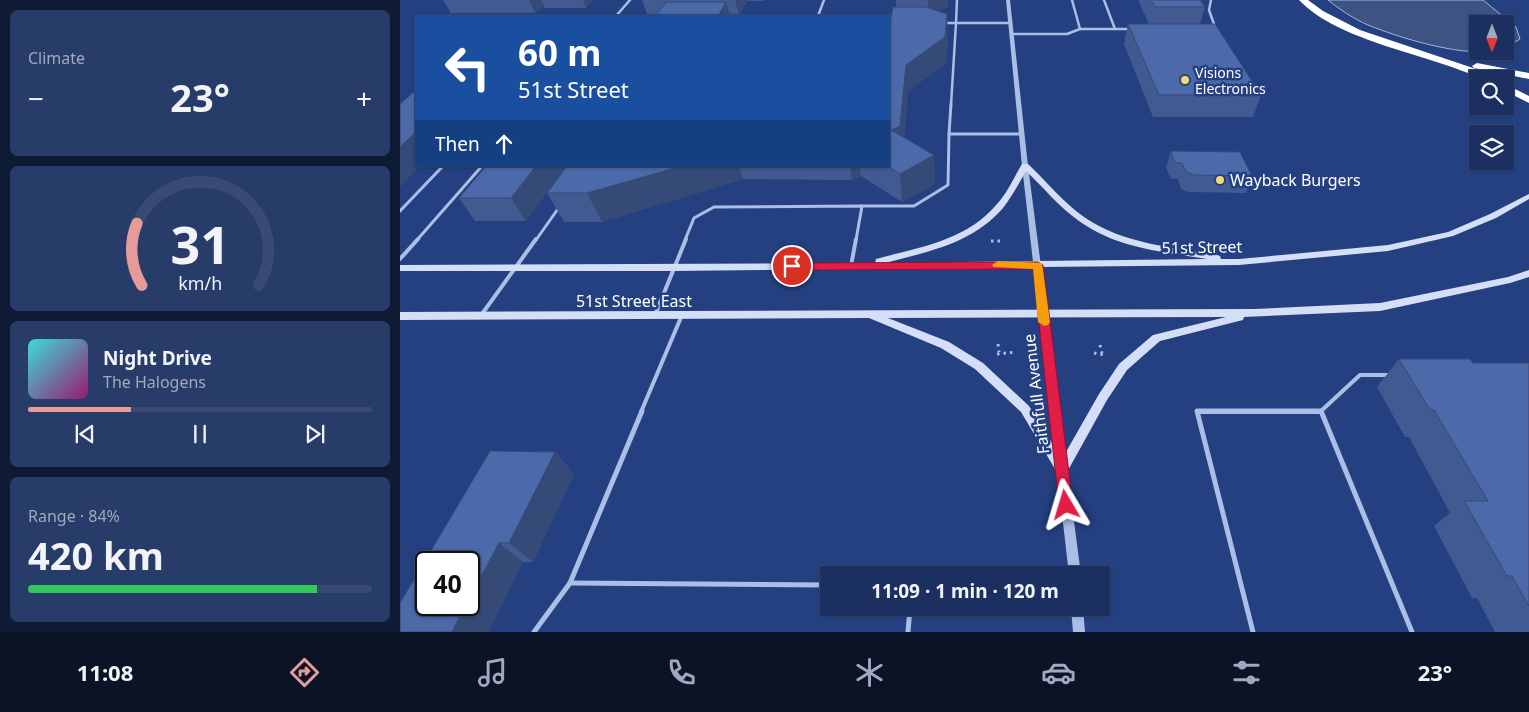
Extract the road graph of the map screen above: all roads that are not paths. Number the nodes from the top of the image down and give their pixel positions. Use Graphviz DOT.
graph roads {
  1 [pos="630,0"];
  2 [pos="824,0"];
  3 [pos="957,0"];
  4 [pos="1008,0"];
  5 [pos="1072,0"];
  6 [pos="1104,0"];
  7 [pos="1211,0"];
  8 [pos="1303,0"];
  9 [pos="617,15"];
  10 [pos="818,15"];
  11 [pos="937,23"];
  12 [pos="956,23"];
  13 [pos="1011,23"];
  14 [pos="1080,29"];
  15 [pos="1115,29"];
  16 [pos="1134,29"];
  17 [pos="1216,29"];
  18 [pos="1012,34"];
  19 [pos="1436,58"];
  20 [pos="1469,71"];
  21 [pos="1529,76"];
  22 [pos="1514,92"];
  23 [pos="1529,100"];
  24 [pos="949,134"];
  25 [pos="1022,134"];
  26 [pos="1026,166"];
  27 [pos="442,167"];
  28 [pos="481,167"];
  29 [pos="1529,196"];
  30 [pos="565,199"];
  31 [pos="862,206"];
  32 [pos="400,210"];
  33 [pos="400,259"];
  34 [pos="1239,262"];
  35 [pos="864,265"];
  36 [pos="1038,265"];
  37 [pos="851,266"];
  38 [pos="515,267"];
  39 [pos="400,268"];
  40 [pos="674,268"];
  41 [pos="1529,273"];
  42 [pos="1255,313"];
  43 [pos="867,314"];
  44 [pos="1043,314"];
  45 [pos="655,315"];
  46 [pos="682,315"];
  47 [pos="400,316"];
  48 [pos="481,316"];
  49 [pos="1399,375"];
  50 [pos="1321,411"];
  51 [pos="1062,470"];
  52 [pos="1074,566"];
  53 [pos="570,583"];
  54 [pos="820,584"];
  55 [pos="909,616"];
  56 [pos="1078,616"];
  57 [pos="534,632"];
  58 [pos="908,632"];
  59 [pos="1079,632"];
  60 [pos="1253,632"];
  61 [pos="1412,632"];
  1 -- 9 [label="lane"];
  2 -- 10 [label="lane"];
  3 -- 12 [label="lane"];
  4 -- 13 [label="street, Faithfull Avenue"];
  5 -- 14 [label="lane"];
  6 -- 15 [label="lane"];
  7 -- 17 [label="lane"];
  8 -- 19 [label="highway"];
  11 -- 12 [label="lane"];
  12 -- 13 [label="lane"];
  12 -- 24 [label="lane"];
  13 -- 18 [label="street, Faithfull Avenue"];
  14 -- 15 [label="lane"];
  14 -- 18 [label="lane"];
  15 -- 16 [label="lane"];
  18 -- 25 [label="street, Faithfull Avenue"];
  19 -- 20 [label="highway"];
  19 -- 21 [label="highway"];
  22 -- 23 [label="highway"];
  24 -- 25 [label="lane"];
  24 -- 31 [label="lane"];
  25 -- 26 [label="street, Faithfull Avenue"];
  26 -- 34 [label="main road"];
  26 -- 35 [label="main road"];
  26 -- 36 [label="street, Faithfull Avenue"];
  27 -- 32 [label="lane"];
  28 -- 33 [label="lane"];
  29 -- 34 [label="main road, 51st Street"];
  30 -- 38 [label="lane"];
  31 -- 37 [label="lane"];
  31 -- 40 [label="lane"];
  34 -- 36 [label="main road, 51st Street"];
  35 -- 36 [label="main road, 51st Street"];
  35 -- 37 [label="main road, 51st Street East"];
  36 -- 44 [label="street, Faithfull Avenue"];
  37 -- 40 [label="main road, 51st Street East"];
  38 -- 39 [label="main road, 51st Street East"];
  38 -- 40 [label="main road, 51st Street East"];
  38 -- 48 [label="lane"];
  40 -- 45 [label="lane"];
  41 -- 42 [label="main road"];
  42 -- 44 [label="main road"];
  42 -- 51 [label="main road"];
  43 -- 44 [label="main road"];
  43 -- 46 [label="main road, 51st Street East"];
  43 -- 51 [label="main road"];
  44 -- 51 [label="street, Faithfull Avenue"];
  45 -- 46 [label="main road, 51st Street East"];
  45 -- 48 [label="main road, 51st Street East"];
  46 -- 53 [label="lane"];
  47 -- 48 [label="main road, 51st Street East"];
  49 -- 50 [label="lane"];
  50 -- 60 [label="lane"];
  50 -- 61 [label="lane"];
  51 -- 52 [label="street, Faithfull Avenue"];
  53 -- 54 [label="lane"];
  53 -- 57 [label="lane"];
  55 -- 58 [label="lane"];
  56 -- 59 [label="street"];
}
